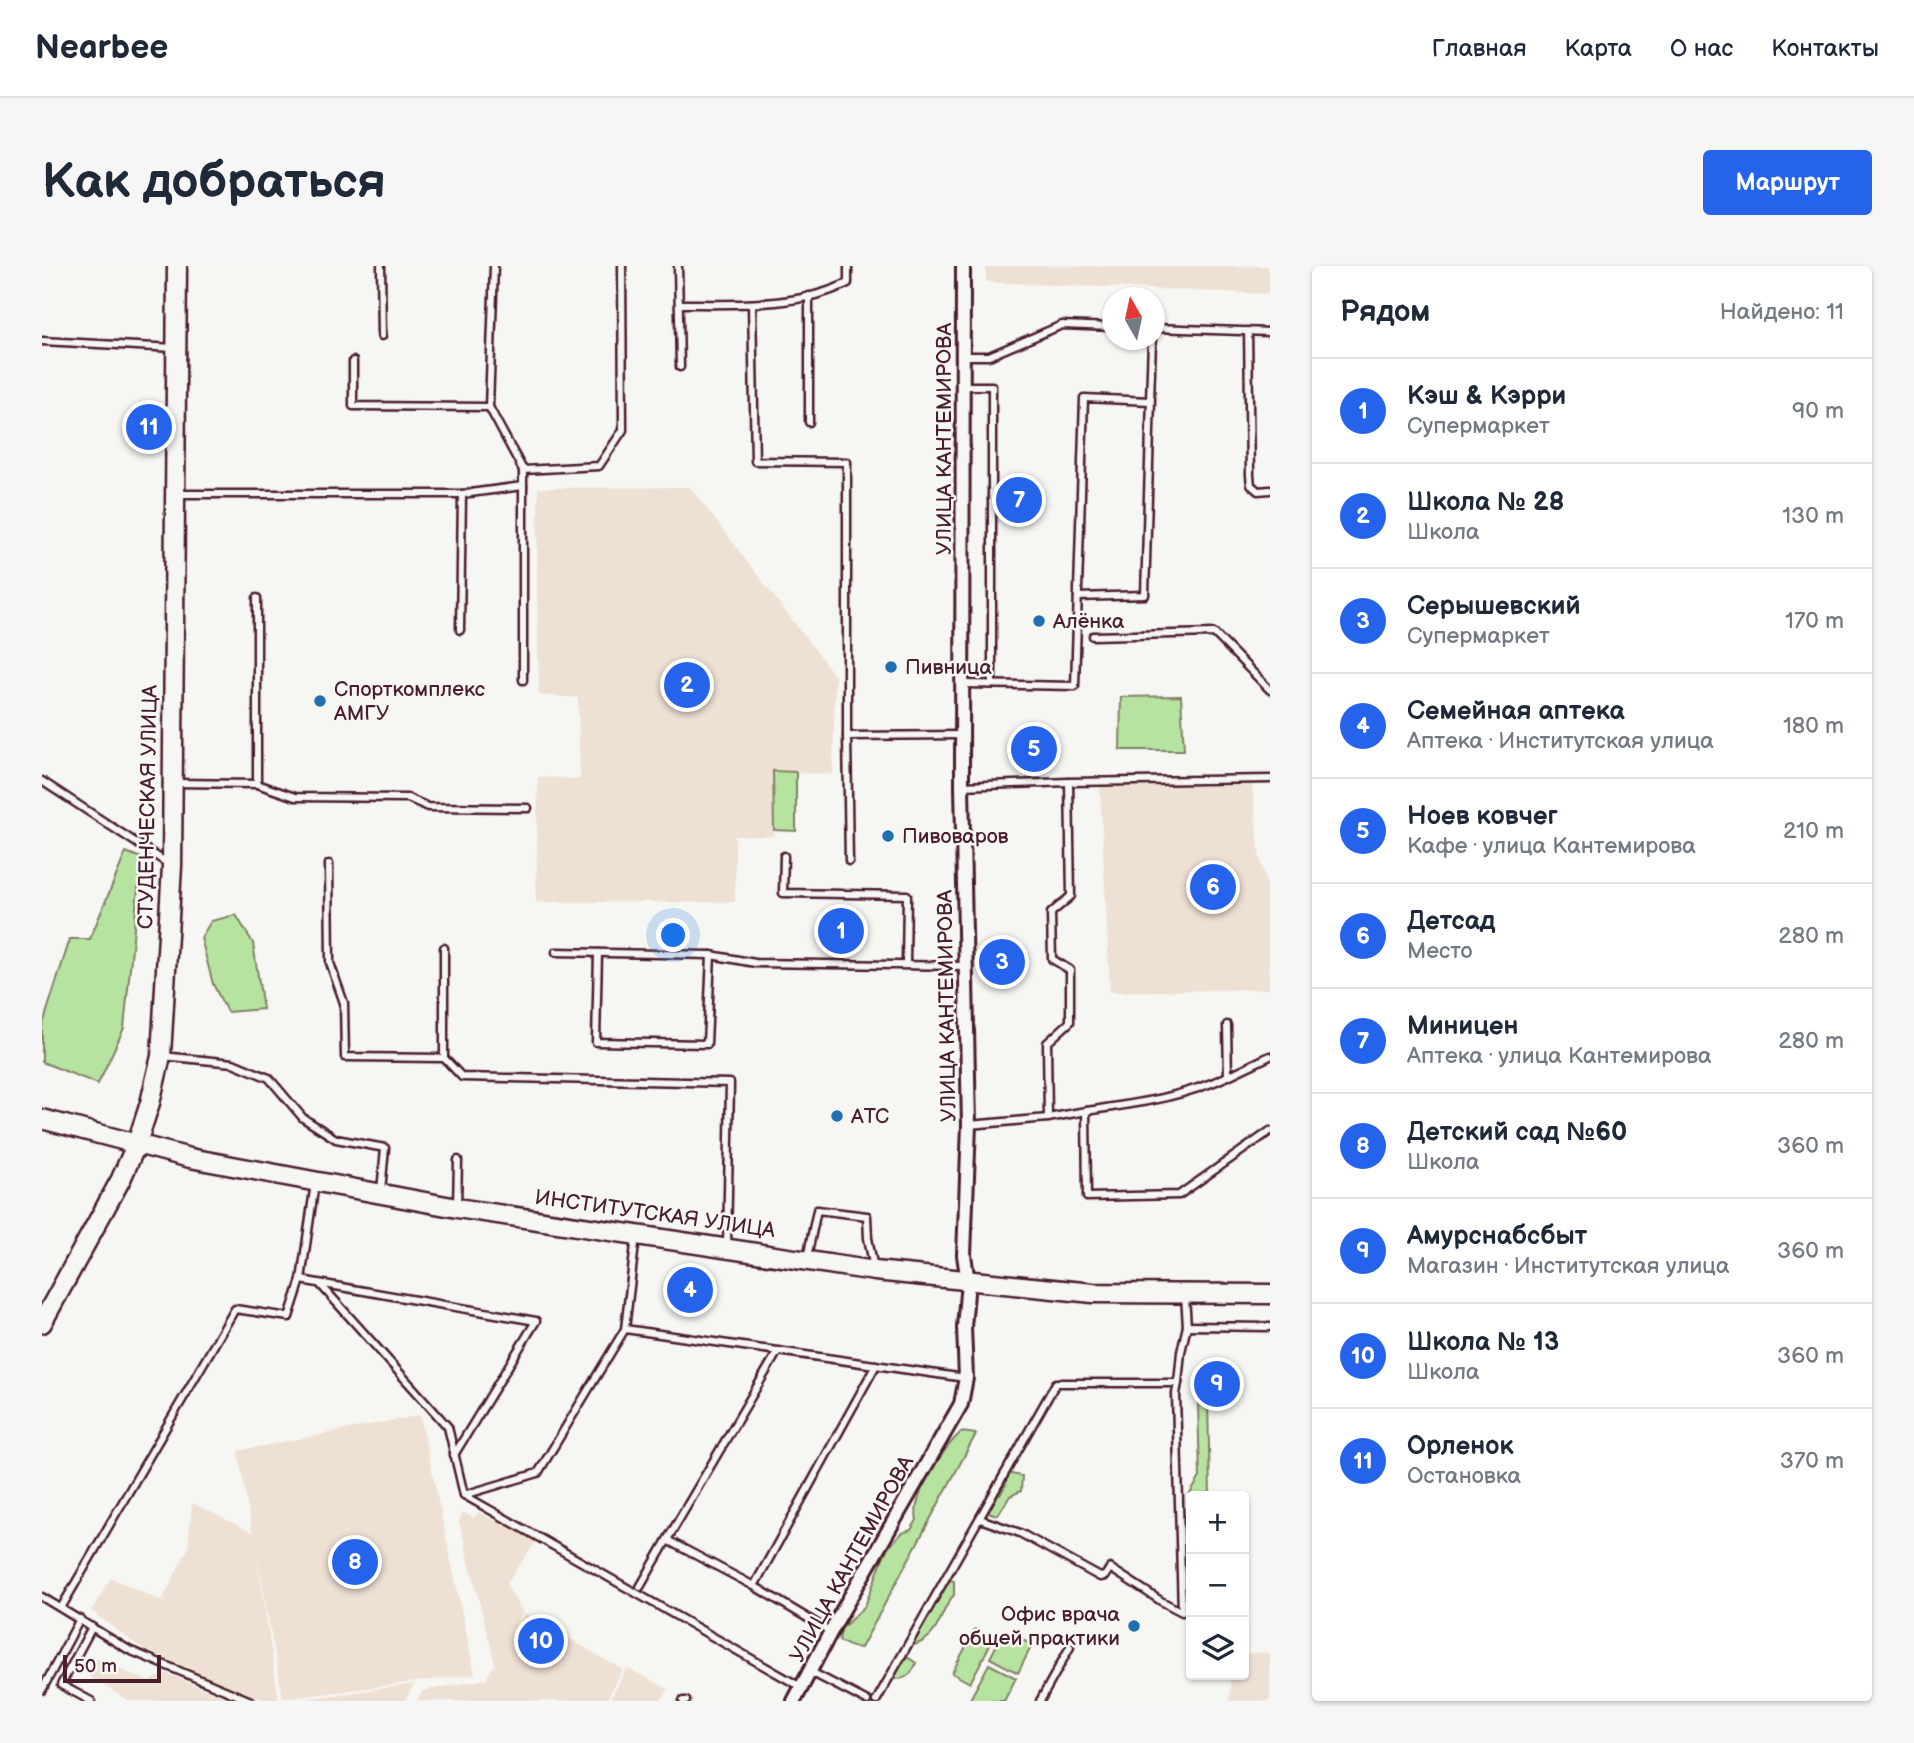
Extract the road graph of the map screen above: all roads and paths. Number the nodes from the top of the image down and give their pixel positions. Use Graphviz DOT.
graph roads {
  1 [pos="177,266"];
  2 [pos="381,266"];
  3 [pos="494,266"];
  4 [pos="622,266"];
  5 [pos="678,266"];
  6 [pos="848,266"];
  7 [pos="962,266"];
  8 [pos="809,296"];
  9 [pos="679,304"];
  10 [pos="752,304"];
  11 [pos="1102,327"];
  12 [pos="1165,328"];
  13 [pos="1248,331"];
  14 [pos="1270,332"];
  15 [pos="382,336"];
  16 [pos="42,341"];
  17 [pos="177,349"];
  18 [pos="1152,350"];
  19 [pos="964,356"];
  20 [pos="353,361"];
  21 [pos="680,367"];
  22 [pos="963,386"];
  23 [pos="1151,394"];
  24 [pos="489,407"];
  25 [pos="809,422"];
  26 [pos="523,470"];
  27 [pos="523,486"];
  28 [pos="1270,490"];
  29 [pos="176,494"];
  30 [pos="461,494"];
  31 [pos="1078,597"];
  32 [pos="257,598"];
  33 [pos="460,630"];
  34 [pos="1093,636"];
  35 [pos="523,680"];
  36 [pos="964,684"];
  37 [pos="992,684"];
  38 [pos="1270,690"];
  39 [pos="962,735"];
  40 [pos="847,736"];
  41 [pos="1270,779"];
  42 [pos="42,780"];
  43 [pos="1069,782"];
  44 [pos="173,783"];
  45 [pos="257,783"];
  46 [pos="962,786"];
  47 [pos="528,808"];
  48 [pos="783,856"];
  49 [pos="849,861"];
  50 [pos="329,864"];
  51 [pos="172,866"];
  52 [pos="444,948"];
  53 [pos="556,952"];
  54 [pos="598,953"];
  55 [pos="710,956"];
  56 [pos="906,964"];
  57 [pos="966,966"];
  58 [pos="1227,1025"];
  59 [pos="161,1056"];
  60 [pos="1270,1056"];
  61 [pos="444,1058"];
  62 [pos="1228,1076"];
  63 [pos="1086,1111"];
  64 [pos="1048,1118"];
  65 [pos="42,1119"];
  66 [pos="969,1125"];
  67 [pos="1270,1131"];
  68 [pos="137,1143"];
  69 [pos="458,1160"];
  70 [pos="315,1181"];
  71 [pos="381,1194"];
  72 [pos="457,1208"];
  73 [pos="636,1234"];
  74 [pos="727,1247"];
  75 [pos="806,1260"];
  76 [pos="875,1271"];
  77 [pos="301,1280"];
  78 [pos="968,1282"];
  79 [pos="320,1284"];
  80 [pos="1185,1294"];
  81 [pos="1270,1294"];
  82 [pos="42,1323"];
  83 [pos="1187,1326"];
  84 [pos="1270,1327"];
  85 [pos="625,1329"];
  86 [pos="778,1351"];
  87 [pos="876,1365"];
  88 [pos="966,1378"];
  89 [pos="1178,1383"];
  90 [pos="454,1455"];
  91 [pos="464,1495"];
  92 [pos="980,1519"];
  93 [pos="667,1540"];
  94 [pos="754,1586"];
  95 [pos="640,1587"];
  96 [pos="42,1597"];
  97 [pos="61,1608"];
  98 [pos="79,1619"];
  99 [pos="92,1627"];
  100 [pos="832,1632"];
  101 [pos="1070,1647"];
  102 [pos="811,1672"];
  103 [pos="802,1688"];
  104 [pos="42,1690"];
  105 [pos="91,1701"];
  106 [pos="251,1701"];
  107 [pos="794,1701"];
  108 [pos="867,1701"];
  109 [pos="876,1701"];
  110 [pos="1040,1701"];
  1 -- 17 [label="main road, СТУДЕНЧЕСКАЯ УЛИЦА"];
  2 -- 15 [label="lane"];
  3 -- 24 [label="lane"];
  4 -- 26 [label="lane"];
  5 -- 9 [label="lane"];
  6 -- 8 [label="lane"];
  7 -- 19 [label="street, УЛИЦА КАНТЕМИРОВА"];
  8 -- 10 [label="lane"];
  8 -- 25 [label="lane"];
  9 -- 10 [label="lane"];
  9 -- 21 [label="lane"];
  10 -- 40 [label="lane"];
  11 -- 19 [label="lane"];
  12 -- 13 [label="lane"];
  13 -- 14 [label="lane"];
  13 -- 28 [label="lane"];
  16 -- 17 [label="lane"];
  17 -- 29 [label="main road, СТУДЕНЧЕСКАЯ УЛИЦА"];
  18 -- 23 [label="lane"];
  19 -- 22 [label="street, УЛИЦА КАНТЕМИРОВА"];
  20 -- 24 [label="lane"];
  22 -- 36 [label="street, УЛИЦА КАНТЕМИРОВА"];
  22 -- 37 [label="lane"];
  23 -- 31 [label="lane"];
  23 -- 31 [label="lane"];
  24 -- 26 [label="lane"];
  26 -- 27 [label="lane"];
  27 -- 30 [label="lane"];
  27 -- 35 [label="lane"];
  29 -- 30 [label="lane"];
  29 -- 44 [label="main road, СТУДЕНЧЕСКАЯ УЛИЦА"];
  30 -- 33 [label="lane"];
  31 -- 37 [label="lane"];
  32 -- 45 [label="lane"];
  34 -- 38 [label="lane"];
  36 -- 37 [label="lane"];
  36 -- 39 [label="street, УЛИЦА КАНТЕМИРОВА"];
  39 -- 40 [label="lane"];
  39 -- 46 [label="street, УЛИЦА КАНТЕМИРОВА"];
  40 -- 49 [label="lane"];
  41 -- 43 [label="lane"];
  42 -- 51 [label="lane"];
  43 -- 46 [label="lane"];
  43 -- 64 [label="lane"];
  44 -- 45 [label="lane"];
  44 -- 51 [label="main road, СТУДЕНЧЕСКАЯ УЛИЦА"];
  45 -- 47 [label="lane"];
  46 -- 57 [label="street, УЛИЦА КАНТЕМИРОВА"];
  48 -- 56 [label="lane"];
  50 -- 61 [label="lane"];
  51 -- 59 [label="main road, СТУДЕНЧЕСКАЯ УЛИЦА"];
  52 -- 61 [label="lane"];
  53 -- 54 [label="lane"];
  54 -- 55 [label="lane"];
  54 -- 55 [label="lane"];
  55 -- 56 [label="lane"];
  56 -- 57 [label="lane"];
  57 -- 66 [label="street, УЛИЦА КАНТЕМИРОВА"];
  58 -- 62 [label="lane"];
  59 -- 68 [label="main road, СТУДЕНЧЕСКАЯ УЛИЦА"];
  59 -- 71 [label="lane"];
  60 -- 62 [label="lane"];
  61 -- 74 [label="lane"];
  62 -- 63 [label="lane"];
  63 -- 64 [label="lane"];
  63 -- 67 [label="lane"];
  64 -- 66 [label="lane"];
  65 -- 68 [label="main road, ИНСТИТУТСКАЯ УЛИЦА"];
  66 -- 78 [label="street, УЛИЦА КАНТЕМИРОВА"];
  68 -- 70 [label="main road, ИНСТИТУТСКАЯ УЛИЦА"];
  68 -- 82 [label="main road, СТУДЕНЧЕСКАЯ УЛИЦА"];
  69 -- 72 [label="lane"];
  70 -- 71 [label="main road, ИНСТИТУТСКАЯ УЛИЦА"];
  70 -- 77 [label="lane"];
  71 -- 72 [label="main road, ИНСТИТУТСКАЯ УЛИЦА"];
  72 -- 73 [label="main road, ИНСТИТУТСКАЯ УЛИЦА"];
  73 -- 74 [label="main road, ИНСТИТУТСКАЯ УЛИЦА"];
  73 -- 85 [label="lane"];
  74 -- 75 [label="main road, ИНСТИТУТСКАЯ УЛИЦА"];
  75 -- 76 [label="main road, ИНСТИТУТСКАЯ УЛИЦА"];
  75 -- 76 [label="lane"];
  76 -- 78 [label="main road, ИНСТИТУТСКАЯ УЛИЦА"];
  77 -- 79 [label="lane"];
  77 -- 97 [label="lane"];
  78 -- 80 [label="main road, ИНСТИТУТСКАЯ УЛИЦА"];
  78 -- 88 [label="street, УЛИЦА КАНТЕМИРОВА"];
  79 -- 90 [label="lane"];
  79 -- 90 [label="lane"];
  80 -- 81 [label="main road, ИНСТИТУТСКАЯ УЛИЦА"];
  80 -- 83 [label="lane"];
  83 -- 84 [label="lane"];
  83 -- 89 [label="lane"];
  85 -- 86 [label="lane"];
  85 -- 91 [label="lane"];
  86 -- 87 [label="lane"];
  86 -- 93 [label="lane"];
  87 -- 88 [label="lane"];
  87 -- 94 [label="lane"];
  88 -- 100 [label="street, УЛИЦА КАНТЕМИРОВА"];
  89 -- 92 [label="lane"];
  89 -- 92 [label="lane"];
  90 -- 91 [label="lane"];
  91 -- 103 [label="lane"];
  92 -- 109 [label="lane"];
  93 -- 94 [label="lane"];
  93 -- 95 [label="lane"];
  94 -- 100 [label="lane"];
  96 -- 97 [label="lane"];
  97 -- 98 [label="lane"];
  98 -- 99 [label="lane"];
  98 -- 104 [label="lane"];
  99 -- 105 [label="lane"];
  99 -- 106 [label="lane"];
  100 -- 102 [label="street, УЛИЦА КАНТЕМИРОВА"];
  101 -- 110 [label="lane"];
  102 -- 103 [label="street, УЛИЦА КАНТЕМИРОВА"];
  102 -- 108 [label="lane"];
  103 -- 107 [label="street, УЛИЦА КАНТЕМИРОВА"];
}
